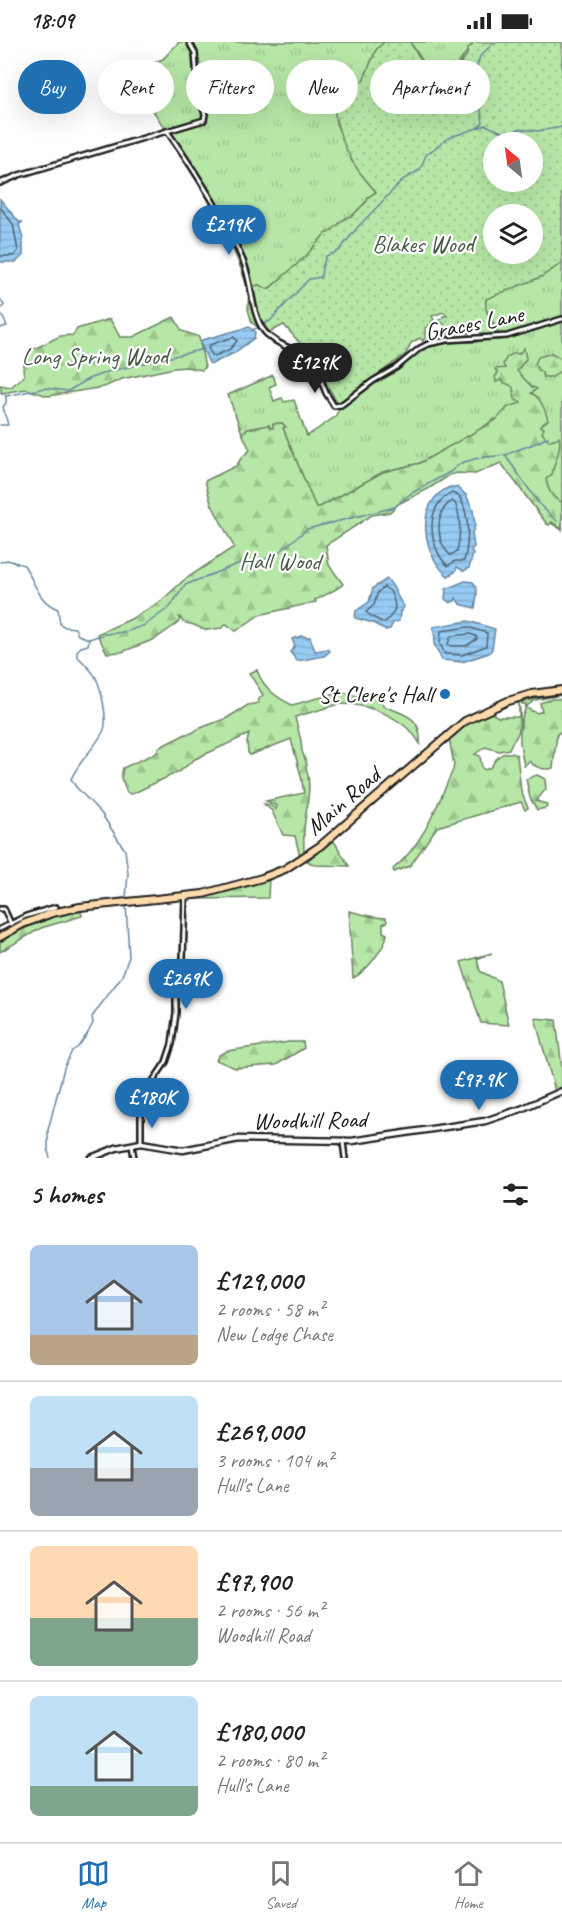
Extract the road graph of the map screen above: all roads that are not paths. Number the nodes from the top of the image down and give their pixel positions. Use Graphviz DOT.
graph roads {
  1 [pos="189,42"];
  2 [pos="167,131"];
  3 [pos="0,183"];
  4 [pos="562,320"];
  5 [pos="562,690"];
  6 [pos="185,897"];
  7 [pos="56,907"];
  8 [pos="0,909"];
  9 [pos="11,924"];
  10 [pos="0,929"];
  11 [pos="0,937"];
  12 [pos="562,1091"];
  13 [pos="343,1142"];
  14 [pos="141,1143"];
  15 [pos="132,1144"];
  16 [pos="91,1158"];
  17 [pos="134,1158"];
  18 [pos="345,1158"];
  1 -- 2 [label="street"];
  2 -- 3 [label="street"];
  2 -- 4 [label="street, Graces Lane"];
  5 -- 6 [label="main road, Main Road"];
  6 -- 11 [label="main road, Main Road"];
  6 -- 14 [label="street"];
  7 -- 9 [label="street"];
  8 -- 9 [label="street"];
  9 -- 10 [label="street"];
  12 -- 13 [label="street, Woodhill Road"];
  13 -- 14 [label="street, Woodhill Road"];
  13 -- 18 [label="street"];
  14 -- 15 [label="street, Woodhill Road"];
  15 -- 16 [label="street, Woodhill Road"];
  15 -- 17 [label="street"];
}
